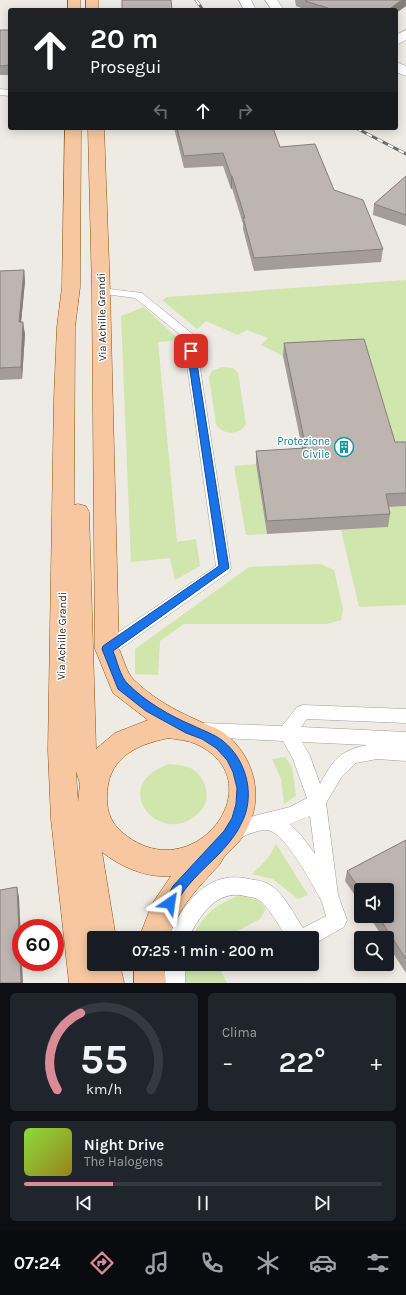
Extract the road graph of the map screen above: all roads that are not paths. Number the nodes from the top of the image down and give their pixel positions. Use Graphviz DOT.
graph roads {
  1 [pos="73,130"];
  2 [pos="96,130"];
  3 [pos="72,287"];
  4 [pos="101,291"];
  5 [pos="107,649"];
  6 [pos="406,716"];
  7 [pos="190,730"];
  8 [pos="287,733"];
  9 [pos="406,740"];
  10 [pos="406,753"];
  11 [pos="93,788"];
  12 [pos="317,801"];
  13 [pos="269,822"];
  14 [pos="224,839"];
  15 [pos="328,895"];
  16 [pos="100,931"];
  17 [pos="155,931"];
  18 [pos="182,931"];
  19 [pos="294,931"];
  20 [pos="318,931"];
  21 [pos="106,971"];
  22 [pos="149,971"];
  23 [pos="175,971"];
  24 [pos="85,983"];
  25 [pos="108,983"];
  26 [pos="150,983"];
  27 [pos="175,983"];
  1 -- 3 [label="main road, Via Achille Grandi"];
  2 -- 4 [label="main road, Via Achille Grandi"];
  3 -- 11 [label="main road, Via Achille Grandi"];
  3 -- 24 [label="main road, Via Achille Grandi"];
  4 -- 5 [label="main road, Via Achille Grandi"];
  4 -- 5 [label="lane"];
  5 -- 7 [label="main road, Via Achille Grandi"];
  6 -- 8 [label="lane"];
  7 -- 8 [label="lane"];
  7 -- 11 [label="main road"];
  7 -- 14 [label="main road"];
  8 -- 9 [label="lane"];
  8 -- 12 [label="lane"];
  10 -- 12 [label="lane"];
  11 -- 14 [label="main road"];
  11 -- 16 [label="main road, Via Achille Grandi"];
  12 -- 13 [label="lane"];
  12 -- 15 [label="lane"];
  13 -- 14 [label="lane"];
  13 -- 15 [label="lane"];
  14 -- 17 [label="main road"];
  15 -- 20 [label="lane"];
  18 -- 19 [label="lane"];
  21 -- 25 [label="main road"];
  22 -- 26 [label="main road"];
  23 -- 27 [label="lane"];
}
